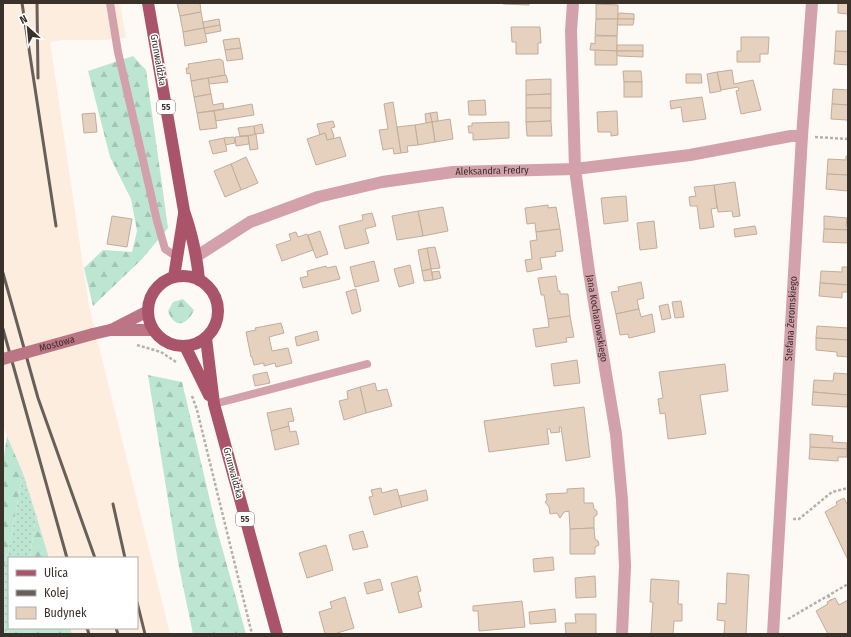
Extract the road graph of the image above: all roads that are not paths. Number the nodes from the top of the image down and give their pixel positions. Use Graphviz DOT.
graph roads {
  1 [pos="110,3"];
  2 [pos="148,3"];
  3 [pos="572,3"];
  4 [pos="812,3"];
  5 [pos="802,136"];
  6 [pos="575,169"];
  7 [pos="184,211"];
  8 [pos="197,256"];
  9 [pos="177,258"];
  10 [pos="174,276"];
  11 [pos="199,280"];
  12 [pos="148,311"];
  13 [pos="110,330"];
  14 [pos="153,330"];
  15 [pos="206,338"];
  16 [pos="185,346"];
  17 [pos="3,359"];
  18 [pos="367,364"];
  19 [pos="214,404"];
  20 [pos="773,630"];
  21 [pos="276,634"];
  22 [pos="622,634"];
  1 -- 9 [label="lane"];
  2 -- 7 [label="main road, Grunwaldzka / 55"];
  3 -- 6 [label="street, Jana Kochanowskiego"];
  4 -- 5 [label="street, Stefana Żeromskiego"];
  5 -- 6 [label="street, Aleksandra Fredry"];
  5 -- 20 [label="street, Stefana Żeromskiego"];
  6 -- 8 [label="street, Aleksandra Fredry"];
  6 -- 22 [label="street, Jana Kochanowskiego"];
  7 -- 8 [label="main road, Grunwaldzka / 55"];
  7 -- 9 [label="main road, Grunwaldzka / 55"];
  8 -- 11 [label="main road, Grunwaldzka / 55"];
  9 -- 10 [label="main road, Grunwaldzka / 55"];
  10 -- 11 [label="main road"];
  10 -- 12 [label="main road"];
  11 -- 15 [label="main road"];
  12 -- 13 [label="street, Mostowa"];
  12 -- 14 [label="main road"];
  13 -- 14 [label="street, Mostowa"];
  13 -- 17 [label="street, Mostowa, bridge"];
  14 -- 16 [label="main road"];
  15 -- 16 [label="main road"];
  15 -- 19 [label="main road, Grunwaldzka / 55"];
  16 -- 19 [label="main road, Grunwaldzka / 55"];
  18 -- 19 [label="lane"];
  19 -- 21 [label="main road, Grunwaldzka / 55"];
}
